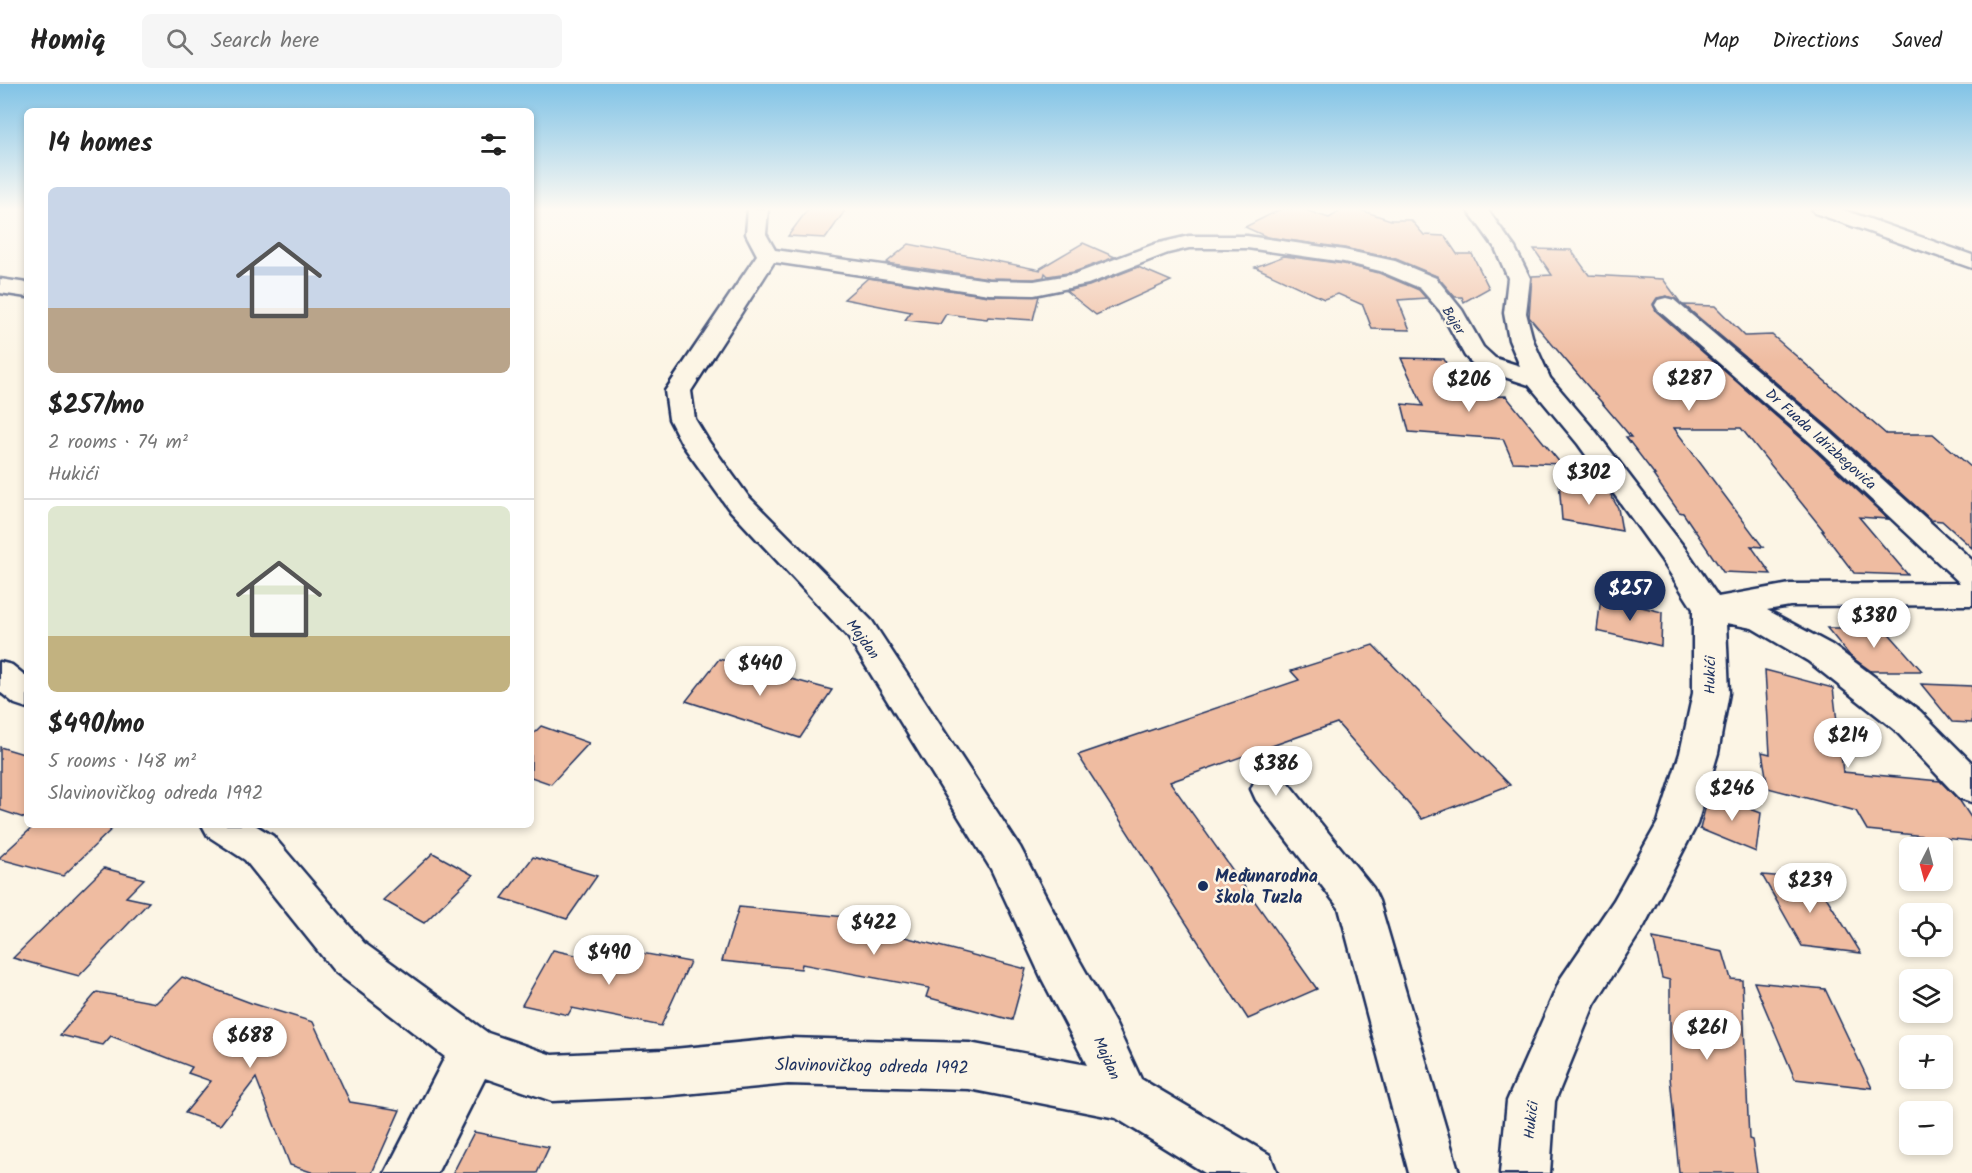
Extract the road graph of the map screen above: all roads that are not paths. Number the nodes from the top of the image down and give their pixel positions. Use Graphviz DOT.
graph roads {
  1 [pos="765,260"];
  2 [pos="801,260"];
  3 [pos="1131,260"];
  4 [pos="1360,260"];
  5 [pos="1511,260"];
  6 [pos="0,286"];
  7 [pos="24,290"];
  8 [pos="1666,305"];
  9 [pos="1538,380"];
  10 [pos="1972,577"];
  11 [pos="1972,594"];
  12 [pos="1709,609"];
  13 [pos="0,674"];
  14 [pos="24,693"];
  15 [pos="1972,787"];
  16 [pos="1270,789"];
  17 [pos="227,828"];
  18 [pos="474,1051"];
  19 [pos="1124,1096"];
  20 [pos="410,1173"];
  21 [pos="1252,1173"];
  22 [pos="1434,1173"];
  23 [pos="1525,1173"];
  1 -- 19 [label="street, Majdan"];
  2 -- 3 [label="street, Bajer"];
  4 -- 9 [label="street, Bajer"];
  5 -- 9 [label="street"];
  6 -- 7 [label="street"];
  8 -- 10 [label="street, Dr Fuada Idrizbegovića"];
  9 -- 12 [label="street"];
  11 -- 12 [label="street"];
  12 -- 15 [label="street"];
  12 -- 23 [label="street, Hukići"];
  13 -- 14 [label="street"];
  16 -- 22 [label="street"];
  17 -- 18 [label="street, Slavinovičkog odreda 1992"];
  18 -- 19 [label="street, Slavinovičkog odreda 1992"];
  18 -- 20 [label="street"];
  19 -- 21 [label="street, Slavinovičkog odreda 1992"];
}
